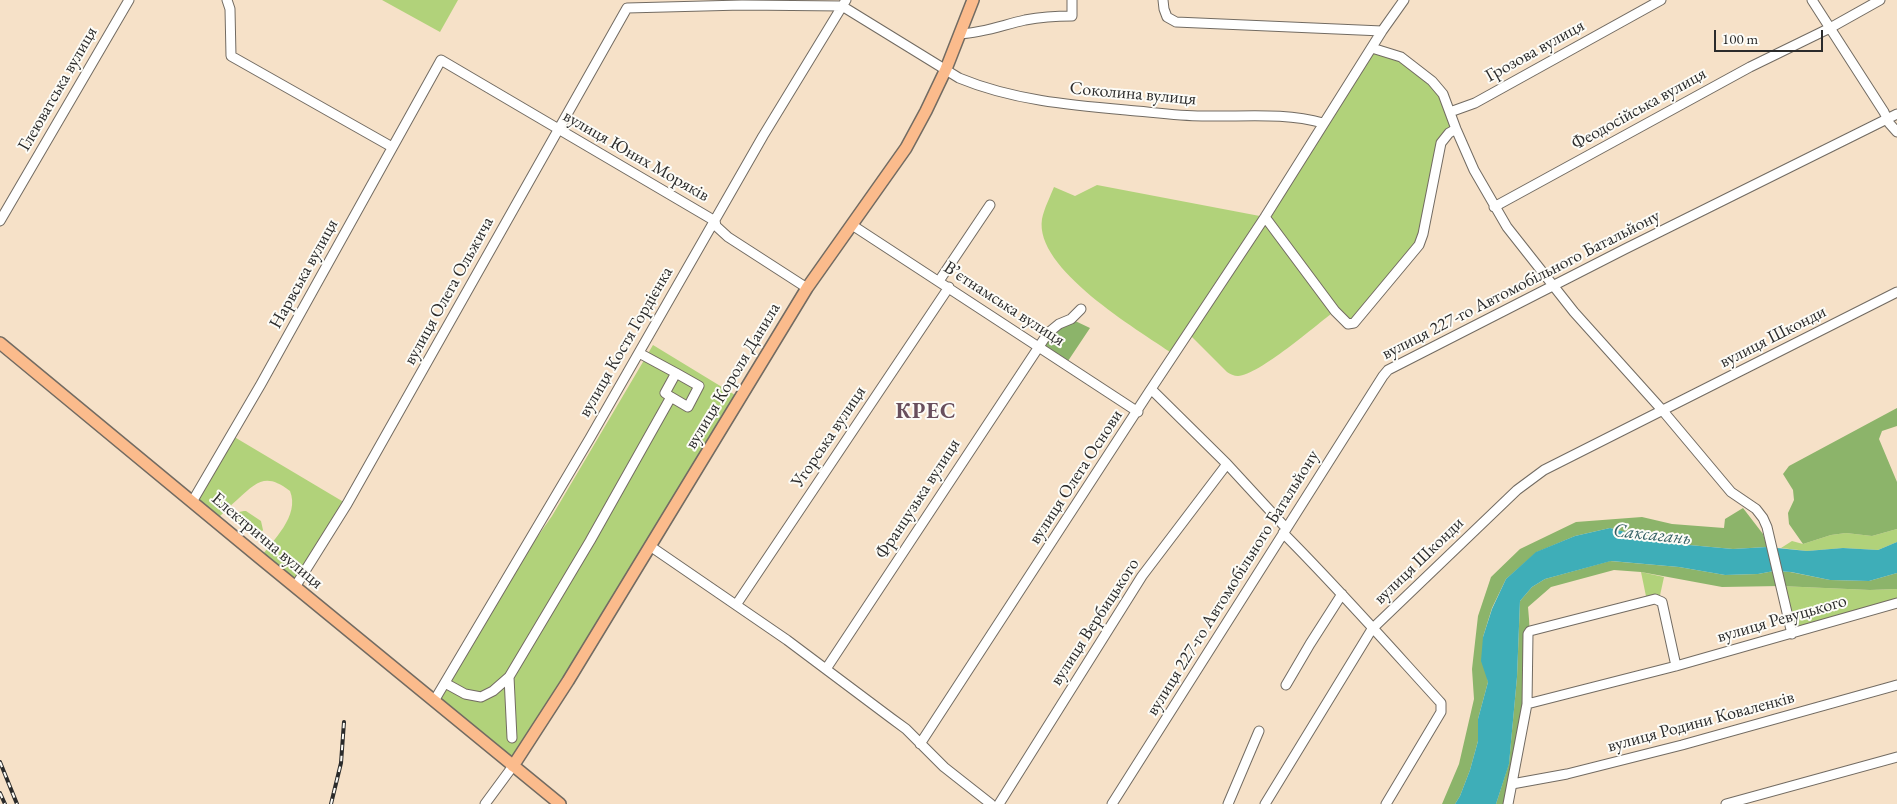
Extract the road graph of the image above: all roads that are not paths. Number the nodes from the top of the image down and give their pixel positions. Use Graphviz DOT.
graph roads {
  1 [pos="128,0"];
  2 [pos="228,0"];
  3 [pos="973,0"];
  4 [pos="1072,0"];
  5 [pos="1163,0"];
  6 [pos="1404,0"];
  7 [pos="1661,0"];
  8 [pos="1812,0"];
  9 [pos="1880,0"];
  10 [pos="742,2"];
  11 [pos="844,3"];
  12 [pos="1830,28"];
  13 [pos="1382,31"];
  14 [pos="960,34"];
  15 [pos="1372,48"];
  16 [pos="441,60"];
  17 [pos="946,69"];
  18 [pos="1450,112"];
  19 [pos="1897,114"];
  20 [pos="1887,119"];
  21 [pos="1323,123"];
  22 [pos="558,129"];
  23 [pos="1456,129"];
  24 [pos="1897,132"];
  25 [pos="392,147"];
  26 [pos="990,205"];
  27 [pos="1494,207"];
  28 [pos="1265,217"];
  29 [pos="0,220"];
  30 [pos="715,221"];
  31 [pos="852,225"];
  32 [pos="939,281"];
  33 [pos="1552,287"];
  34 [pos="807,288"];
  35 [pos="948,288"];
  36 [pos="1897,292"];
  37 [pos="1081,309"];
  38 [pos="0,343"];
  39 [pos="1039,346"];
  40 [pos="639,353"];
  41 [pos="676,373"];
  42 [pos="1151,389"];
  43 [pos="672,397"];
  44 [pos="1663,411"];
  45 [pos="1138,412"];
  46 [pos="1227,464"];
  47 [pos="192,502"];
  48 [pos="1285,531"];
  49 [pos="650,546"];
  50 [pos="294,587"];
  51 [pos="1342,594"];
  52 [pos="1897,603"];
  53 [pos="736,605"];
  54 [pos="1372,629"];
  55 [pos="1792,634"];
  56 [pos="1676,666"];
  57 [pos="826,669"];
  58 [pos="509,676"];
  59 [pos="445,684"];
  60 [pos="1286,685"];
  61 [pos="1897,685"];
  62 [pos="434,701"];
  63 [pos="1527,704"];
  64 [pos="1259,731"];
  65 [pos="512,738"];
  66 [pos="920,744"];
  67 [pos="1897,757"];
  68 [pos="513,766"];
  69 [pos="1512,784"];
  70 [pos="485,804"];
  71 [pos="560,804"];
  72 [pos="990,804"];
  73 [pos="999,804"];
  74 [pos="1112,804"];
  75 [pos="1228,804"];
  76 [pos="1264,804"];
  77 [pos="1386,804"];
  78 [pos="1508,804"];
  79 [pos="1726,804"];
  1 -- 29 [label="street, Глеюватська вулиця"];
  2 -- 25 [label="street"];
  3 -- 14 [label="main road, вулиця Короля Данила"];
  4 -- 14 [label="street"];
  5 -- 13 [label="street"];
  6 -- 13 [label="street, вулиця Олега Основи"];
  7 -- 18 [label="street, Грозова вулиця"];
  8 -- 12 [label="street"];
  9 -- 12 [label="street, Феодосійська вулиця"];
  10 -- 11 [label="street"];
  10 -- 22 [label="street, вулиця Олега Ольжича"];
  11 -- 17 [label="street, Соколина вулиця"];
  11 -- 30 [label="street, вулиця Костя Гордієнка"];
  12 -- 20 [label="street"];
  12 -- 27 [label="street, Феодосійська вулиця"];
  13 -- 15 [label="street, вулиця Олега Основи"];
  14 -- 17 [label="main road, вулиця Короля Данила"];
  15 -- 18 [label="street"];
  15 -- 21 [label="street, вулиця Олега Основи"];
  16 -- 22 [label="street, вулиця Юних Моряків"];
  16 -- 25 [label="street, Нарвська вулиця"];
  17 -- 21 [label="street, Соколина вулиця"];
  17 -- 31 [label="main road, вулиця Короля Данила"];
  18 -- 23 [label="street"];
  19 -- 20 [label="street, вулиця 227-го Автомобільного Батальйону"];
  20 -- 24 [label="street"];
  20 -- 33 [label="street, вулиця 227-го Автомобільного Батальйону"];
  21 -- 28 [label="street, вулиця Олега Основи"];
  22 -- 30 [label="street, вулиця Юних Моряків"];
  22 -- 50 [label="street, вулиця Олега Ольжича"];
  23 -- 27 [label="street"];
  23 -- 28 [label="street"];
  25 -- 47 [label="street, Нарвська вулиця"];
  26 -- 32 [label="street"];
  27 -- 33 [label="street"];
  28 -- 42 [label="street, вулиця Олега Основи"];
  30 -- 34 [label="street, вулиця Юних Моряків"];
  30 -- 40 [label="street, вулиця Костя Гордієнка"];
  31 -- 32 [label="street, Вʼєтнамська вулиця"];
  31 -- 34 [label="main road, вулиця Короля Данила"];
  32 -- 35 [label="street, Вʼєтнамська вулиця"];
  33 -- 44 [label="street"];
  33 -- 48 [label="street, вулиця 227-го Автомобільного Батальйону"];
  34 -- 49 [label="main road, вулиця Короля Данила"];
  35 -- 39 [label="street, Вʼєтнамська вулиця"];
  35 -- 53 [label="street, Угорська вулиця"];
  36 -- 44 [label="street, вулиця Шконди"];
  37 -- 39 [label="street, Французька вулиця"];
  38 -- 47 [label="main road, Електрична вулиця"];
  39 -- 45 [label="street, Вʼєтнамська вулиця"];
  39 -- 57 [label="street, Французька вулиця"];
  40 -- 41 [label="street"];
  40 -- 59 [label="street, вулиця Костя Гордієнка"];
  41 -- 43 [label="street"];
  41 -- 43 [label="street"];
  42 -- 45 [label="street, вулиця Олега Основи"];
  42 -- 46 [label="street"];
  43 -- 58 [label="street"];
  44 -- 54 [label="street, вулиця Шконди"];
  44 -- 55 [label="street"];
  45 -- 66 [label="street, вулиця Олега Основи"];
  46 -- 48 [label="street"];
  46 -- 73 [label="street, вулиця Вербицького"];
  47 -- 50 [label="main road, Електрична вулиця"];
  48 -- 51 [label="street"];
  48 -- 74 [label="street, вулиця 227-го Автомобільного Батальйону"];
  49 -- 53 [label="street"];
  49 -- 68 [label="main road, вулиця Короля Данила"];
  50 -- 62 [label="main road, Електрична вулиця"];
  51 -- 54 [label="street"];
  51 -- 60 [label="street"];
  52 -- 55 [label="street, вулиця Ревуцького"];
  53 -- 57 [label="street"];
  54 -- 76 [label="street, вулиця Шконди"];
  54 -- 77 [label="street"];
  55 -- 56 [label="street, вулиця Ревуцького"];
  56 -- 63 [label="street, вулиця Ревуцького"];
  56 -- 63 [label="street"];
  57 -- 66 [label="street"];
  58 -- 59 [label="street"];
  58 -- 65 [label="street"];
  59 -- 62 [label="street, вулиця Костя Гордієнка"];
  61 -- 69 [label="street, вулиця Родини Коваленків"];
  62 -- 68 [label="main road, Електрична вулиця"];
  63 -- 69 [label="street"];
  64 -- 75 [label="street"];
  66 -- 72 [label="street"];
  67 -- 79 [label="street"];
  68 -- 70 [label="street"];
  68 -- 71 [label="main road, Електрична вулиця"];
  69 -- 78 [label="street"];
}
